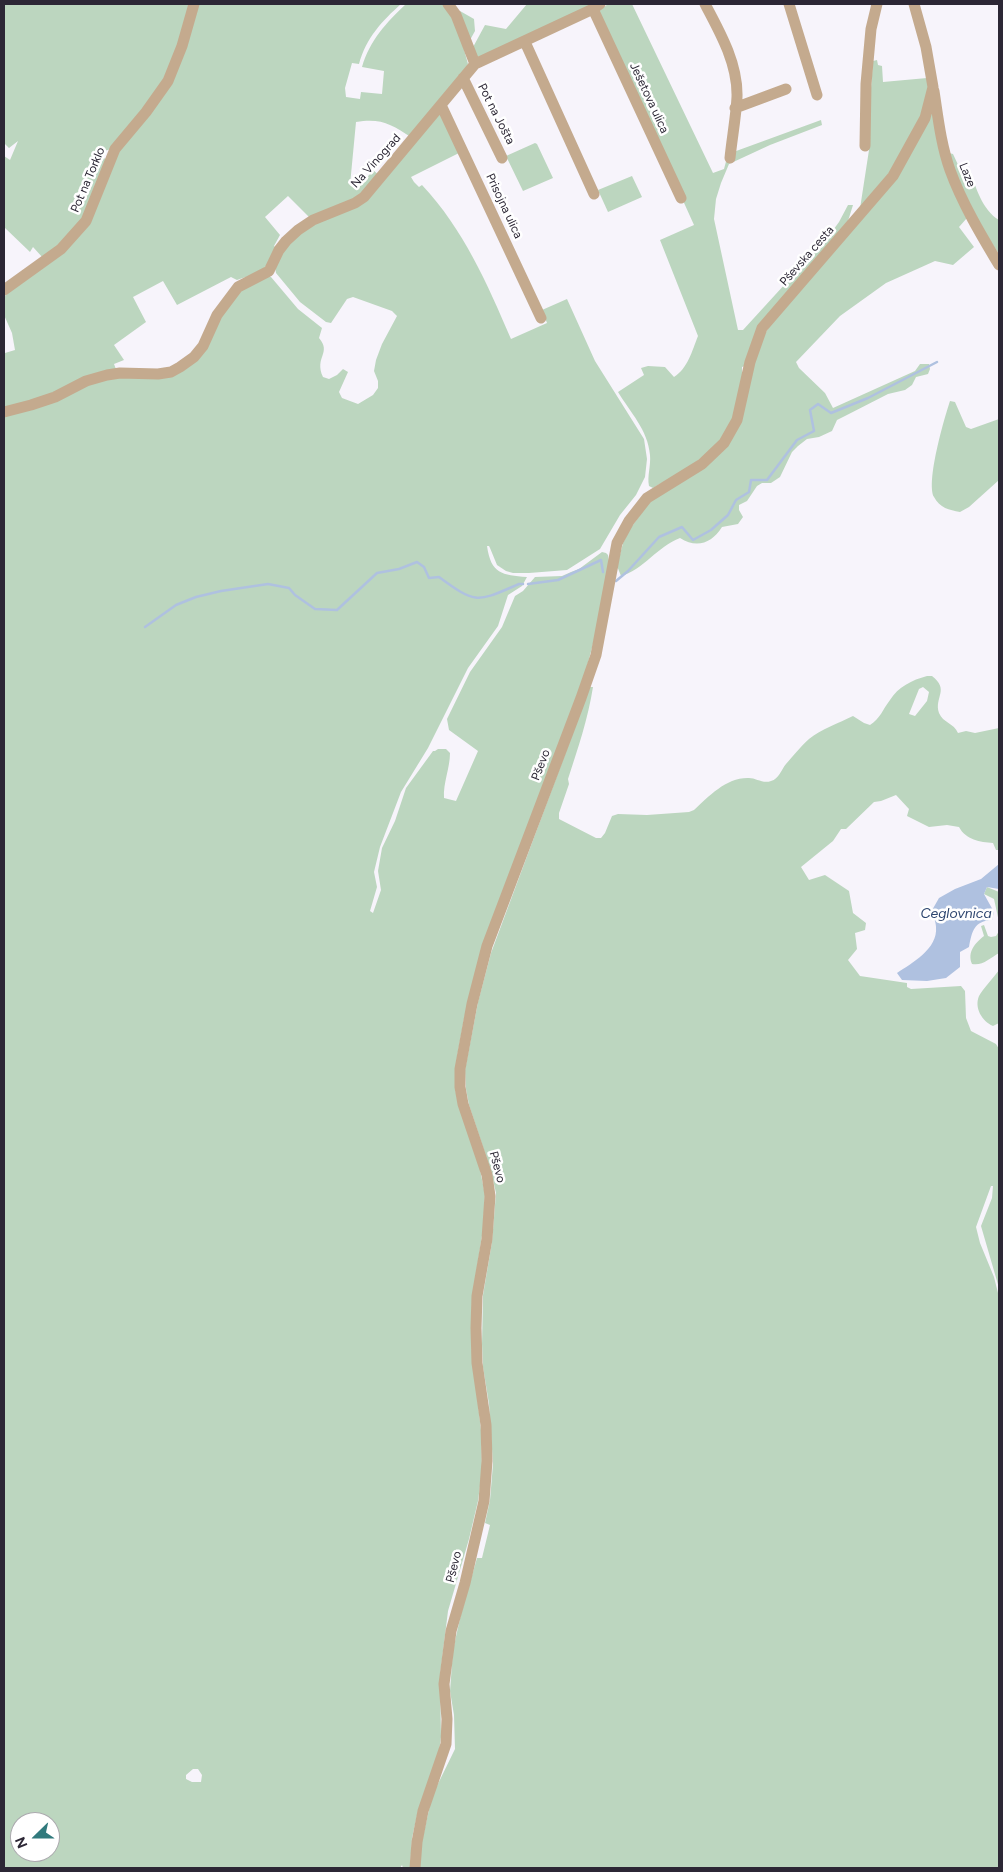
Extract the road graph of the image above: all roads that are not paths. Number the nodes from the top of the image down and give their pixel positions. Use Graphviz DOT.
graph roads {
  1 [pos="194,4"];
  2 [pos="448,4"];
  3 [pos="704,4"];
  4 [pos="789,4"];
  5 [pos="877,4"];
  6 [pos="914,4"];
  7 [pos="596,7"];
  8 [pos="525,42"];
  9 [pos="475,64"];
  10 [pos="463,78"];
  11 [pos="933,87"];
  12 [pos="786,89"];
  13 [pos="817,95"];
  14 [pos="441,105"];
  15 [pos="736,108"];
  16 [pos="865,146"];
  17 [pos="502,158"];
  18 [pos="730,158"];
  19 [pos="594,194"];
  20 [pos="681,198"];
  21 [pos="999,265"];
  22 [pos="4,290"];
  23 [pos="540,318"];
  24 [pos="4,412"];
  25 [pos="647,498"];
  26 [pos="415,1868"];
  1 -- 22 [label="street, Pot na Torklo"];
  2 -- 9 [label="street"];
  3 -- 15 [label="street"];
  4 -- 13 [label="street"];
  5 -- 16 [label="street"];
  6 -- 11 [label="street, Pševska cesta"];
  7 -- 8 [label="street, Ješetova ulica"];
  7 -- 20 [label="street, Ješetova ulica"];
  8 -- 9 [label="street, Ješetova ulica"];
  8 -- 19 [label="street"];
  9 -- 10 [label="street, Pot na Jošta"];
  10 -- 14 [label="street, Na Vinograd"];
  10 -- 17 [label="street, Pot na Jošta"];
  11 -- 21 [label="street, Laze"];
  11 -- 25 [label="street, Pševska cesta"];
  12 -- 15 [label="street"];
  14 -- 23 [label="street, Prisojna ulica"];
  14 -- 24 [label="street, Na Vinograd"];
  15 -- 18 [label="street"];
  25 -- 26 [label="street, Pševo"];
}
